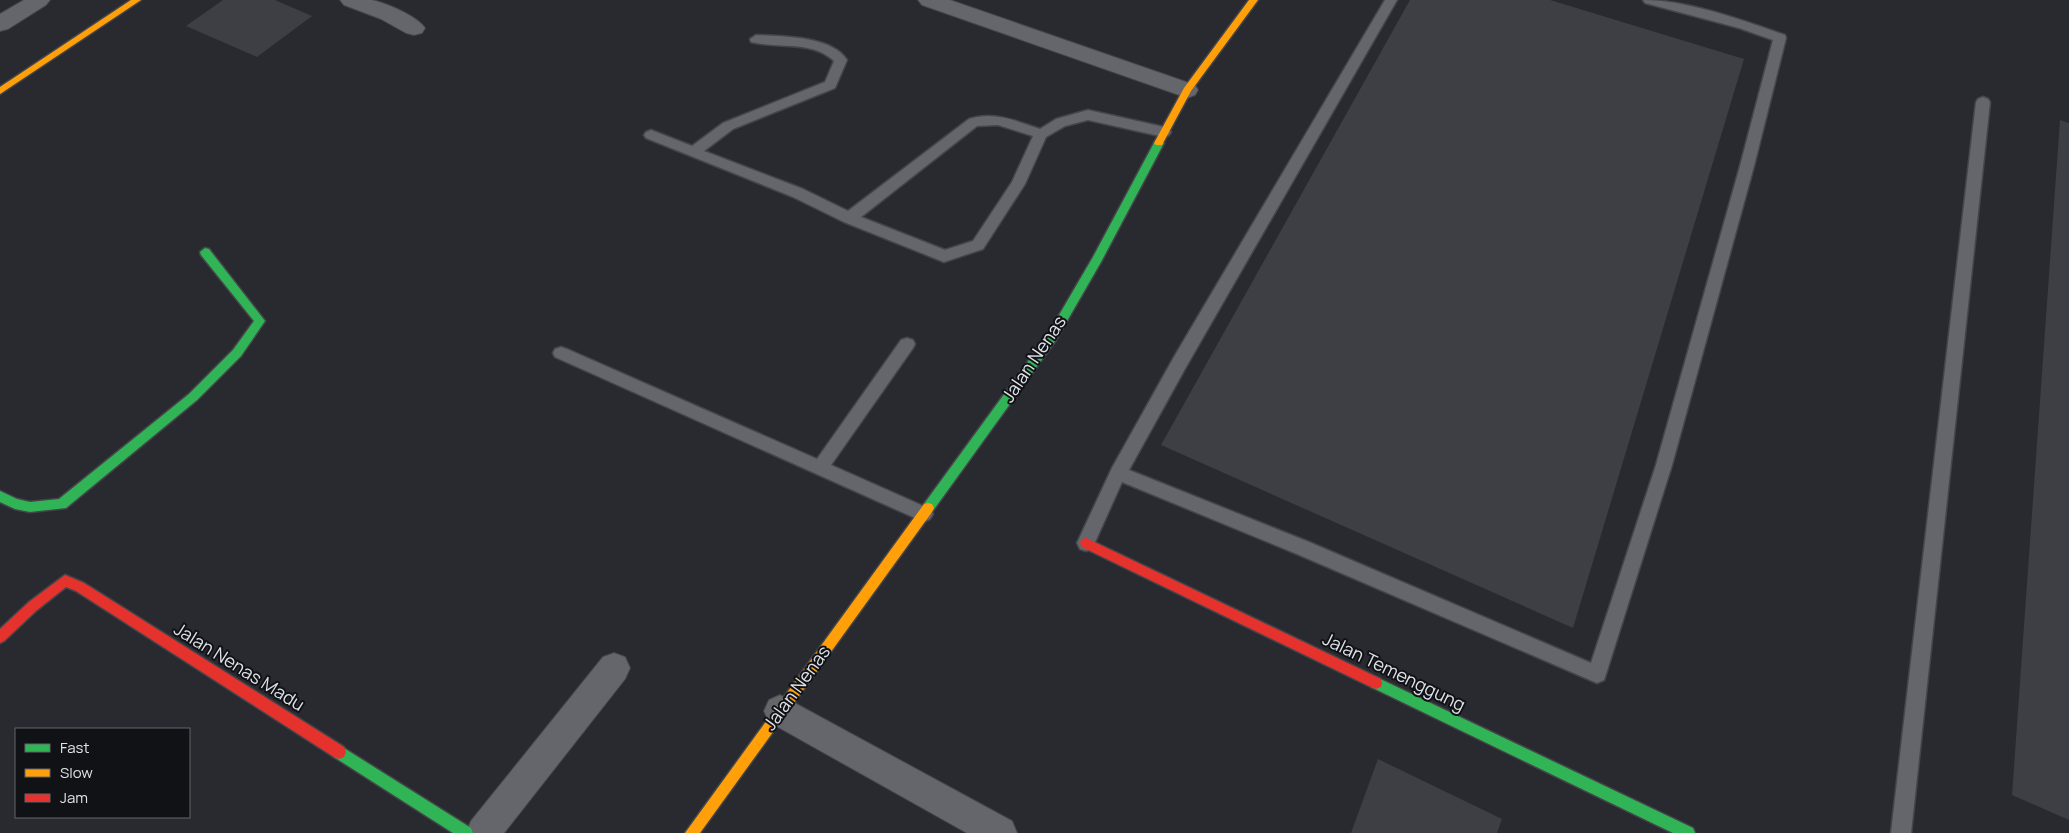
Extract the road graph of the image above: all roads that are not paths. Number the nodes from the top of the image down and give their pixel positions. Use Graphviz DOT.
graph roads {
  1 [pos="39,0"];
  2 [pos="137,0"];
  3 [pos="351,0"];
  4 [pos="929,0"];
  5 [pos="1254,0"];
  6 [pos="1392,0"];
  7 [pos="1649,0"];
  8 [pos="0,24"];
  9 [pos="414,28"];
  10 [pos="756,39"];
  11 [pos="1187,90"];
  12 [pos="0,91"];
  13 [pos="1983,102"];
  14 [pos="1164,132"];
  15 [pos="1041,134"];
  16 [pos="651,135"];
  17 [pos="693,152"];
  18 [pos="849,218"];
  19 [pos="205,252"];
  20 [pos="907,344"];
  21 [pos="561,352"];
  22 [pos="820,468"];
  23 [pos="1118,473"];
  24 [pos="0,496"];
  25 [pos="924,514"];
  26 [pos="1086,543"];
  27 [pos="0,637"];
  28 [pos="614,668"];
  29 [pos="780,711"];
  30 [pos="466,833"];
  31 [pos="483,833"];
  32 [pos="692,833"];
  33 [pos="1000,833"];
  34 [pos="1688,833"];
  35 [pos="1901,833"];
  1 -- 8 [label="street"];
  2 -- 12 [label="street"];
  3 -- 9 [label="street"];
  4 -- 11 [label="street"];
  5 -- 11 [label="street, Jalan Nenas"];
  6 -- 23 [label="lane"];
  7 -- 23 [label="lane"];
  10 -- 17 [label="lane"];
  11 -- 14 [label="street, Jalan Nenas"];
  13 -- 35 [label="lane"];
  14 -- 15 [label="lane"];
  14 -- 25 [label="street, Jalan Nenas"];
  15 -- 18 [label="lane"];
  15 -- 18 [label="lane"];
  16 -- 17 [label="lane"];
  17 -- 18 [label="lane"];
  19 -- 24 [label="street"];
  20 -- 22 [label="lane"];
  21 -- 22 [label="lane"];
  22 -- 25 [label="lane"];
  23 -- 26 [label="lane"];
  25 -- 29 [label="street, Jalan Nenas"];
  26 -- 34 [label="street, Jalan Temenggung"];
  27 -- 30 [label="street, Jalan Nenas Madu"];
  28 -- 31 [label="street"];
  29 -- 32 [label="street, Jalan Nenas"];
  29 -- 33 [label="street"];
}
